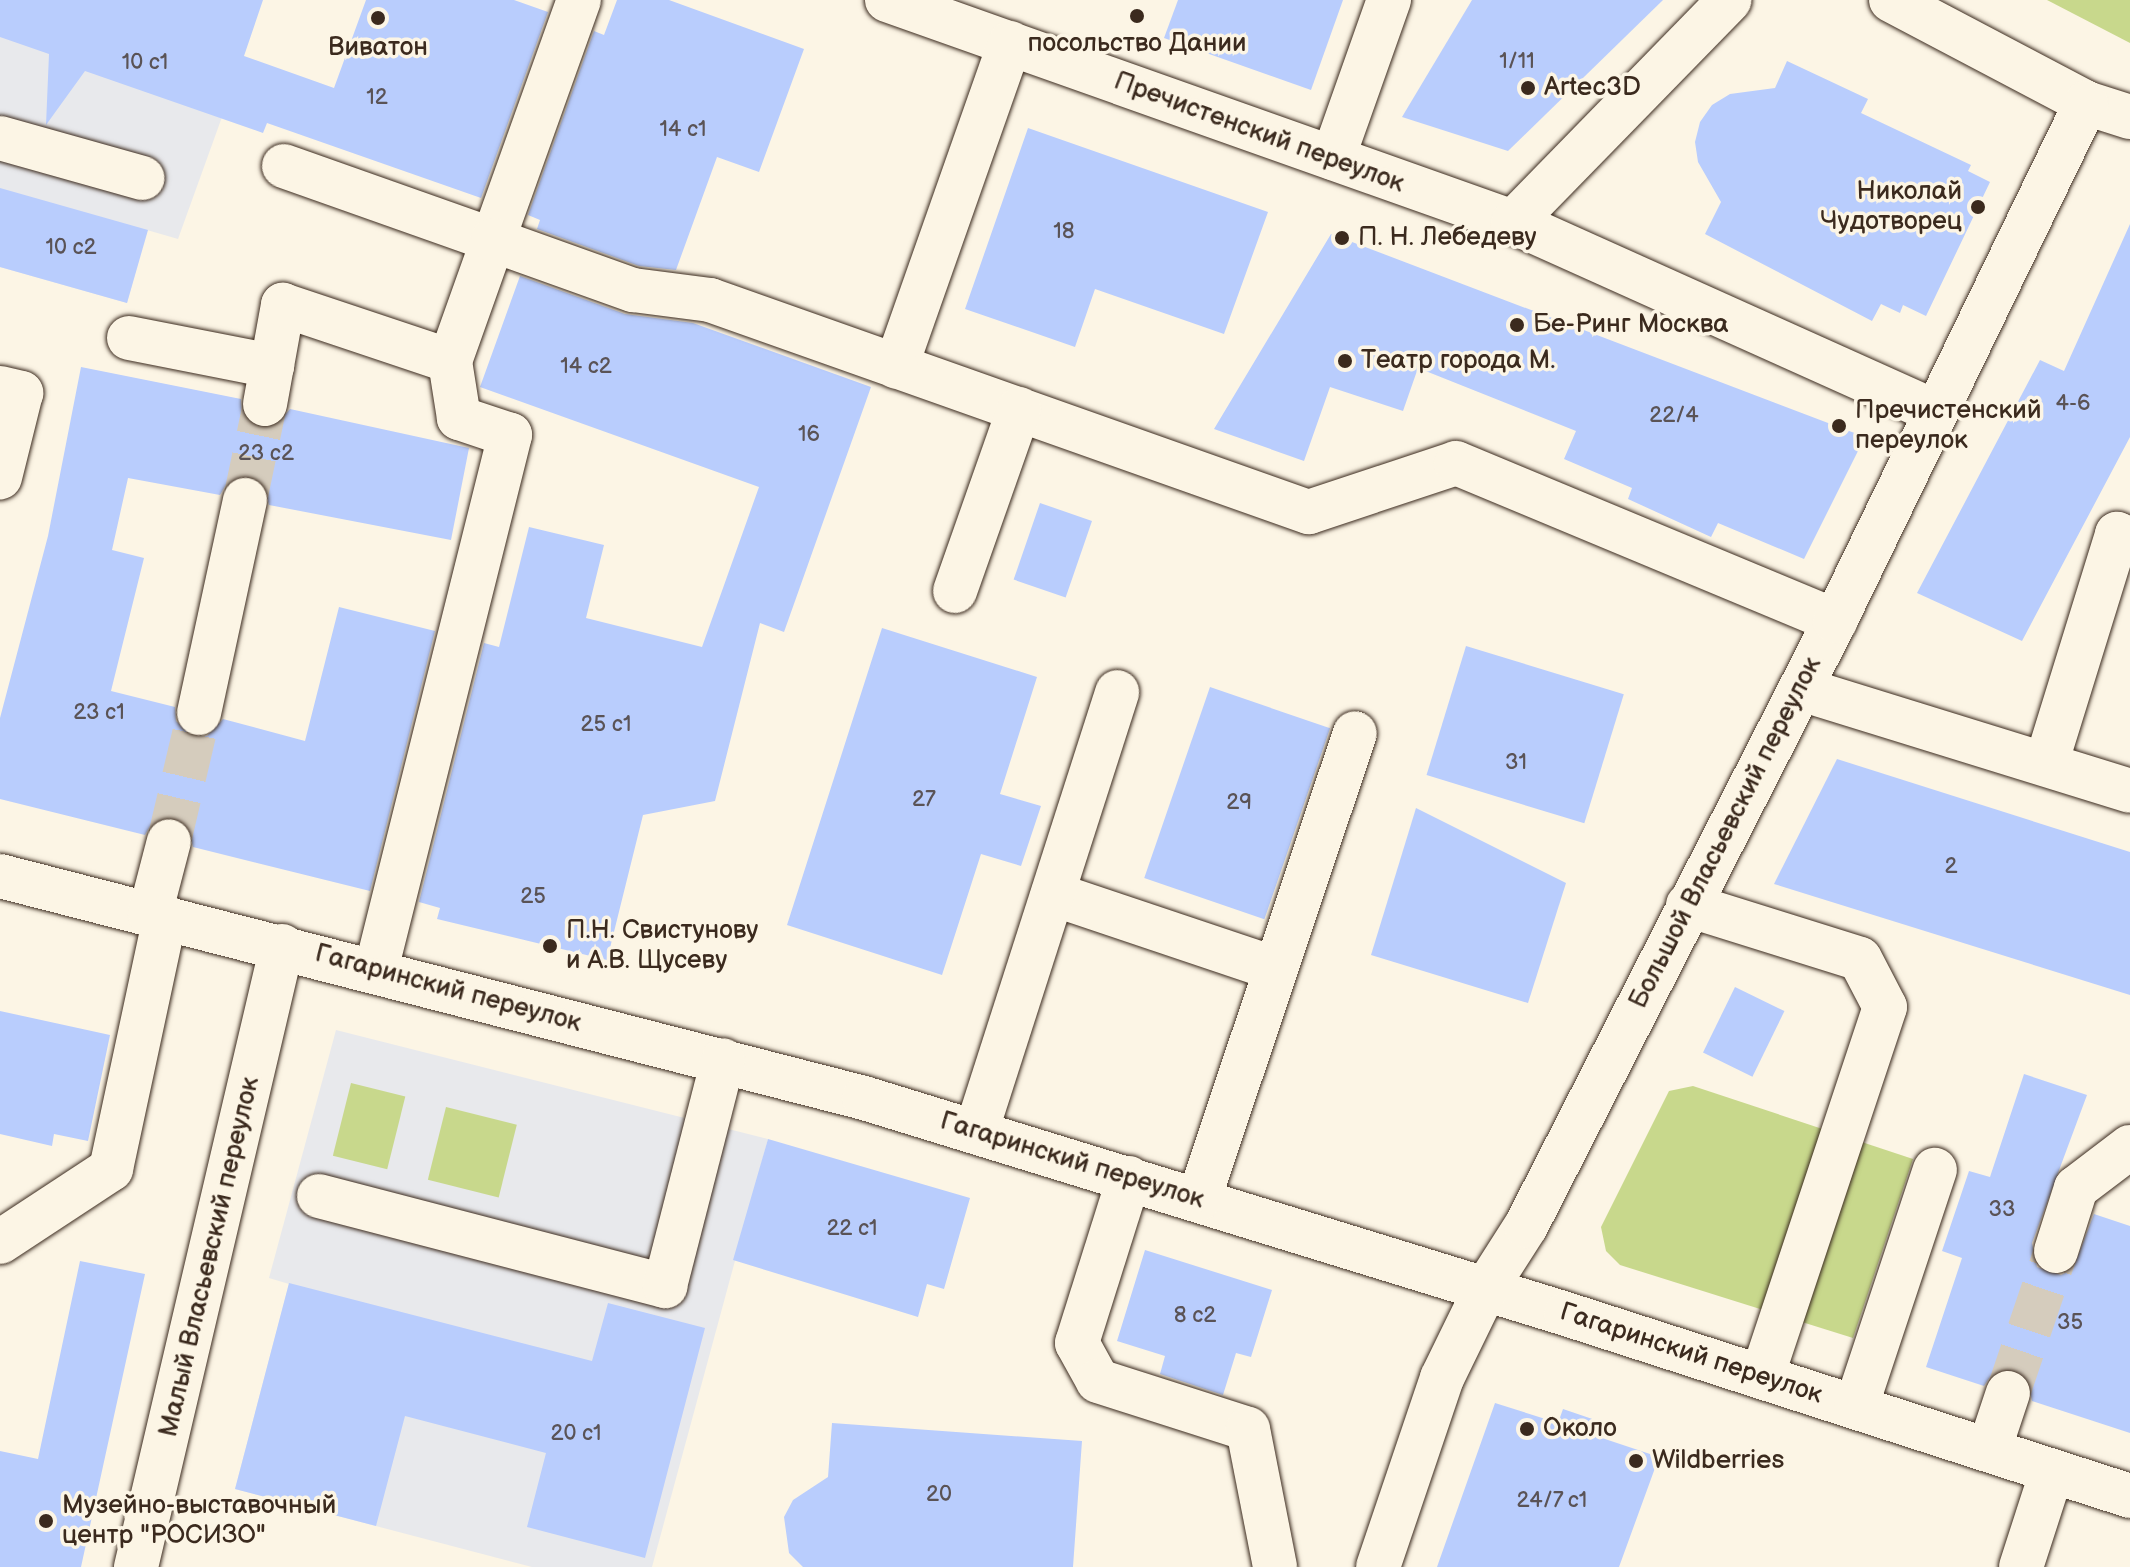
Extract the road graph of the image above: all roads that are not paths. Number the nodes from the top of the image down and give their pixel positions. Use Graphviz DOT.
graph roads {
  1 [pos="579,0"];
  2 [pos="887,0"];
  3 [pos="1389,0"];
  4 [pos="1730,0"];
  5 [pos="1891,0"];
  6 [pos="1010,43"];
  7 [pos="2086,103"];
  8 [pos="2130,117"];
  9 [pos="0,138"];
  10 [pos="1333,158"];
  11 [pos="284,166"];
  12 [pos="142,178"];
  13 [pos="1513,222"];
  14 [pos="493,240"];
  15 [pos="129,338"];
  16 [pos="450,361"];
  17 [pos="896,366"];
  18 [pos="0,388"];
  19 [pos="1019,409"];
  20 [pos="1933,411"];
  21 [pos="0,477"];
  22 [pos="245,500"];
  23 [pos="2130,539"];
  24 [pos="955,591"];
  25 [pos="1835,621"];
  26 [pos="1801,689"];
  27 [pos="1117,692"];
  28 [pos="199,713"];
  29 [pos="1355,733"];
  30 [pos="2046,764"];
  31 [pos="2130,791"];
  32 [pos="169,841"];
  33 [pos="0,876"];
  34 [pos="1053,894"];
  35 [pos="1688,905"];
  36 [pos="158,915"];
  37 [pos="282,946"];
  38 [pos="1276,969"];
  39 [pos="376,970"];
  40 [pos="723,1060"];
  41 [pos="976,1132"];
  42 [pos="2130,1147"];
  43 [pos="1935,1170"];
  44 [pos="1129,1178"];
  45 [pos="319,1196"];
  46 [pos="1199,1199"];
  47 [pos="0,1242"];
  48 [pos="2056,1251"];
  49 [pos="1485,1290"];
  50 [pos="1762,1377"];
  51 [pos="2008,1393"];
  52 [pos="1856,1407"];
  53 [pos="1989,1450"];
  54 [pos="2052,1471"];
  55 [pos="2130,1496"];
  56 [pos="136,1567"];
  57 [pos="1275,1567"];
  58 [pos="1378,1567"];
  59 [pos="2021,1567"];
  1 -- 14 [label="street"];
  2 -- 6 [label="street, Пречистенский переулок"];
  3 -- 10 [label="street"];
  4 -- 13 [label="street"];
  5 -- 7 [label="street"];
  6 -- 10 [label="street, Пречистенский переулок"];
  6 -- 17 [label="street"];
  7 -- 8 [label="street"];
  7 -- 20 [label="street, Большой Власьевский переулок"];
  9 -- 12 [label="street"];
  10 -- 13 [label="street, Пречистенский переулок"];
  11 -- 14 [label="street"];
  13 -- 20 [label="street, Пречистенский переулок"];
  14 -- 16 [label="street"];
  14 -- 17 [label="street"];
  15 -- 16 [label="street"];
  16 -- 39 [label="street"];
  17 -- 19 [label="street"];
  18 -- 21 [label="street"];
  19 -- 24 [label="street"];
  19 -- 25 [label="street"];
  20 -- 25 [label="street, Большой Власьевский переулок"];
  22 -- 28 [label="street"];
  23 -- 30 [label="street"];
  25 -- 26 [label="street, Большой Власьевский переулок"];
  26 -- 30 [label="street"];
  26 -- 35 [label="street, Большой Власьевский переулок"];
  27 -- 34 [label="street"];
  29 -- 38 [label="street"];
  30 -- 31 [label="street"];
  32 -- 36 [label="street"];
  33 -- 36 [label="street, Гагаринский переулок"];
  34 -- 38 [label="street"];
  34 -- 41 [label="street"];
  35 -- 49 [label="street, Большой Власьевский переулок"];
  35 -- 50 [label="street"];
  36 -- 37 [label="street, Гагаринский переулок"];
  36 -- 47 [label="street"];
  37 -- 39 [label="street, Гагаринский переулок"];
  37 -- 56 [label="street, Малый Власьевский переулок"];
  38 -- 46 [label="street"];
  39 -- 40 [label="street, Гагаринский переулок"];
  40 -- 41 [label="street, Гагаринский переулок"];
  40 -- 45 [label="street"];
  41 -- 44 [label="street, Гагаринский переулок"];
  42 -- 48 [label="street"];
  43 -- 52 [label="street"];
  44 -- 46 [label="street, Гагаринский переулок"];
  44 -- 57 [label="street"];
  46 -- 49 [label="street, Гагаринский переулок"];
  49 -- 50 [label="street, Гагаринский переулок"];
  49 -- 58 [label="street, Большой Власьевский переулок"];
  50 -- 52 [label="street, Гагаринский переулок"];
  51 -- 53 [label="street"];
  52 -- 53 [label="street, Гагаринский переулок"];
  53 -- 54 [label="street, Гагаринский переулок"];
  54 -- 55 [label="street, Гагаринский переулок"];
  54 -- 59 [label="street"];
}
